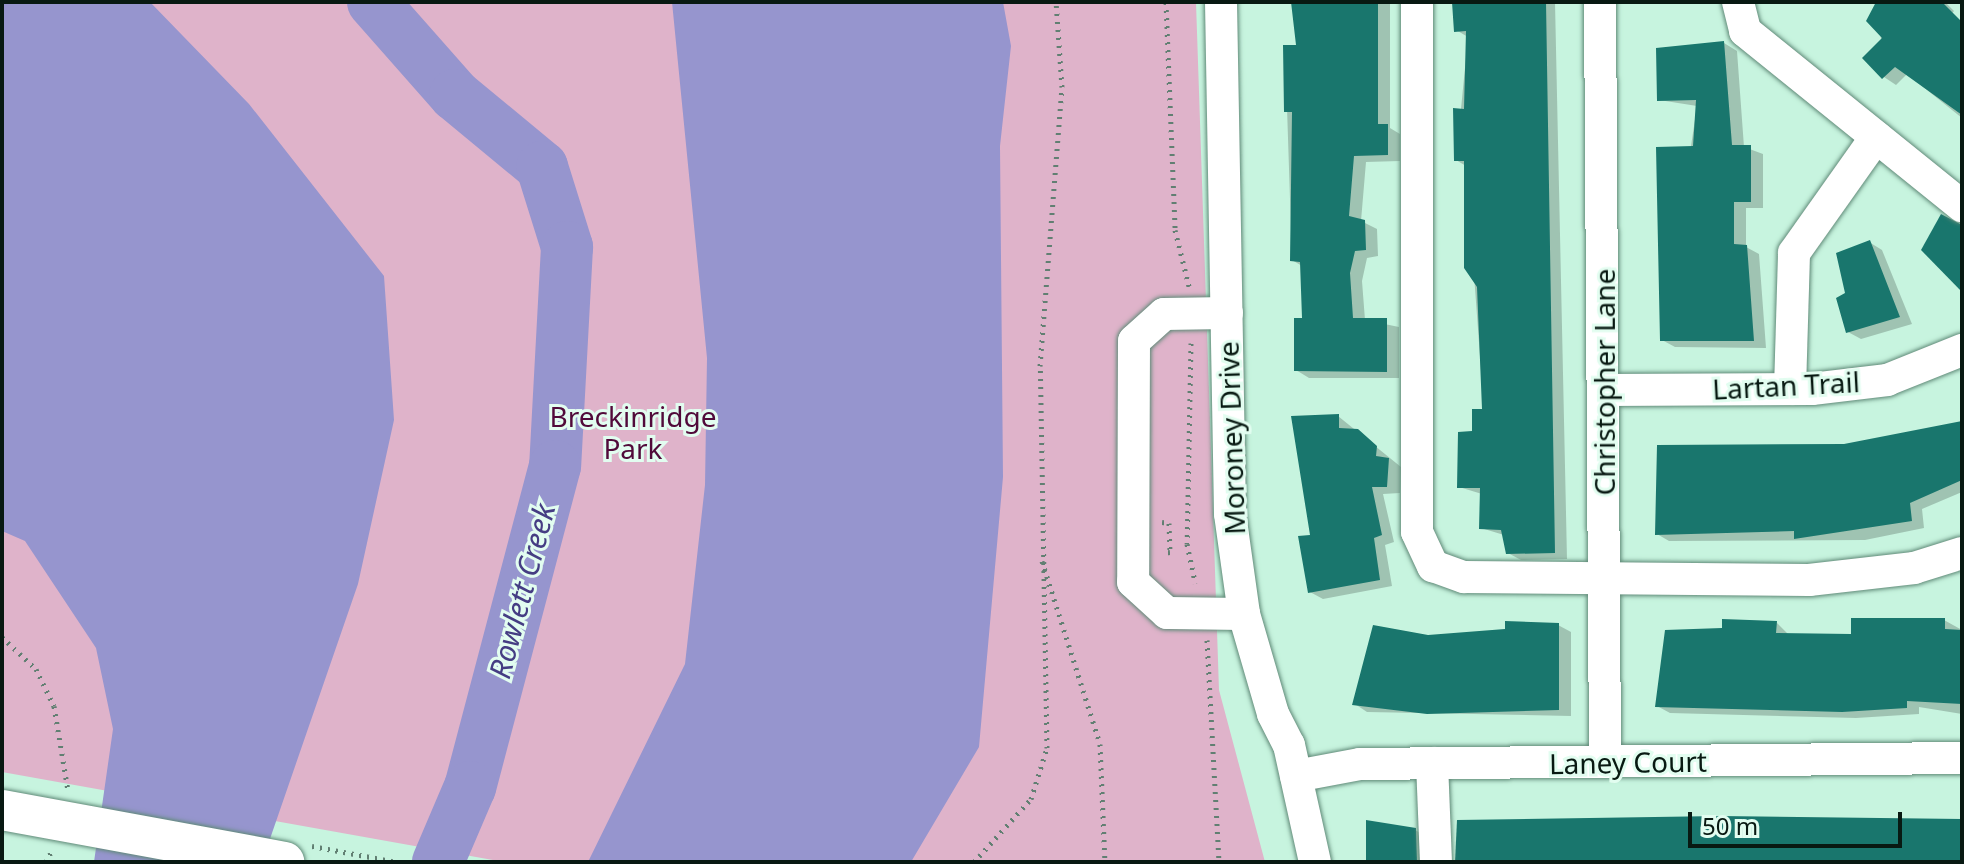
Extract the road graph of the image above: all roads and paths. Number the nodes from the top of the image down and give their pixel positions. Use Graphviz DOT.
graph roads {
  1 [pos="1056,2"];
  2 [pos="1166,2"];
  3 [pos="1221,2"];
  4 [pos="1417,2"];
  5 [pos="1600,2"];
  6 [pos="1738,2"];
  7 [pos="1876,137"];
  8 [pos="1962,206"];
  9 [pos="1193,310"];
  10 [pos="1227,313"];
  11 [pos="1962,350"];
  12 [pos="1790,389"];
  13 [pos="1604,390"];
  14 [pos="1162,522"];
  15 [pos="1962,553"];
  16 [pos="1039,554"];
  17 [pos="1163,565"];
  18 [pos="1605,576"];
  19 [pos="1196,585"];
  20 [pos="1185,587"];
  21 [pos="1244,614"];
  22 [pos="1203,617"];
  23 [pos="2,637"];
  24 [pos="1962,758"];
  25 [pos="1605,762"];
  26 [pos="1432,763"];
  27 [pos="1296,776"];
  28 [pos="64,809"];
  29 [pos="2,810"];
  30 [pos="59,838"];
  31 [pos="46,862"];
  32 [pos="284,862"];
  33 [pos="974,862"];
  34 [pos="1105,862"];
  35 [pos="1219,862"];
  36 [pos="1315,862"];
  37 [pos="1436,862"];
  1 -- 16 [label="path"];
  2 -- 9 [label="path"];
  3 -- 10 [label="street, Moroney Drive"];
  4 -- 18 [label="street"];
  5 -- 13 [label="street, Christopher Lane"];
  6 -- 7 [label="street"];
  7 -- 8 [label="street"];
  7 -- 12 [label="street"];
  9 -- 10 [label="street"];
  9 -- 19 [label="path"];
  9 -- 22 [label="street"];
  10 -- 21 [label="street, Moroney Drive"];
  11 -- 12 [label="street, Lartan Trail"];
  12 -- 13 [label="street, Lartan Trail"];
  13 -- 18 [label="street, Christopher Lane"];
  14 -- 17 [label="path"];
  15 -- 18 [label="street"];
  16 -- 33 [label="path"];
  16 -- 34 [label="path"];
  18 -- 25 [label="street, Christopher Lane"];
  19 -- 20 [label="path"];
  19 -- 22 [label="path"];
  21 -- 22 [label="street"];
  21 -- 27 [label="street, Moroney Drive"];
  22 -- 35 [label="path"];
  23 -- 28 [label="path"];
  24 -- 25 [label="street, Laney Court"];
  25 -- 26 [label="street, Laney Court"];
  26 -- 27 [label="street, Laney Court"];
  26 -- 37 [label="street"];
  27 -- 36 [label="street, Moroney Drive"];
  29 -- 32 [label="main road, bridge"];
  30 -- 31 [label="path"];
}
